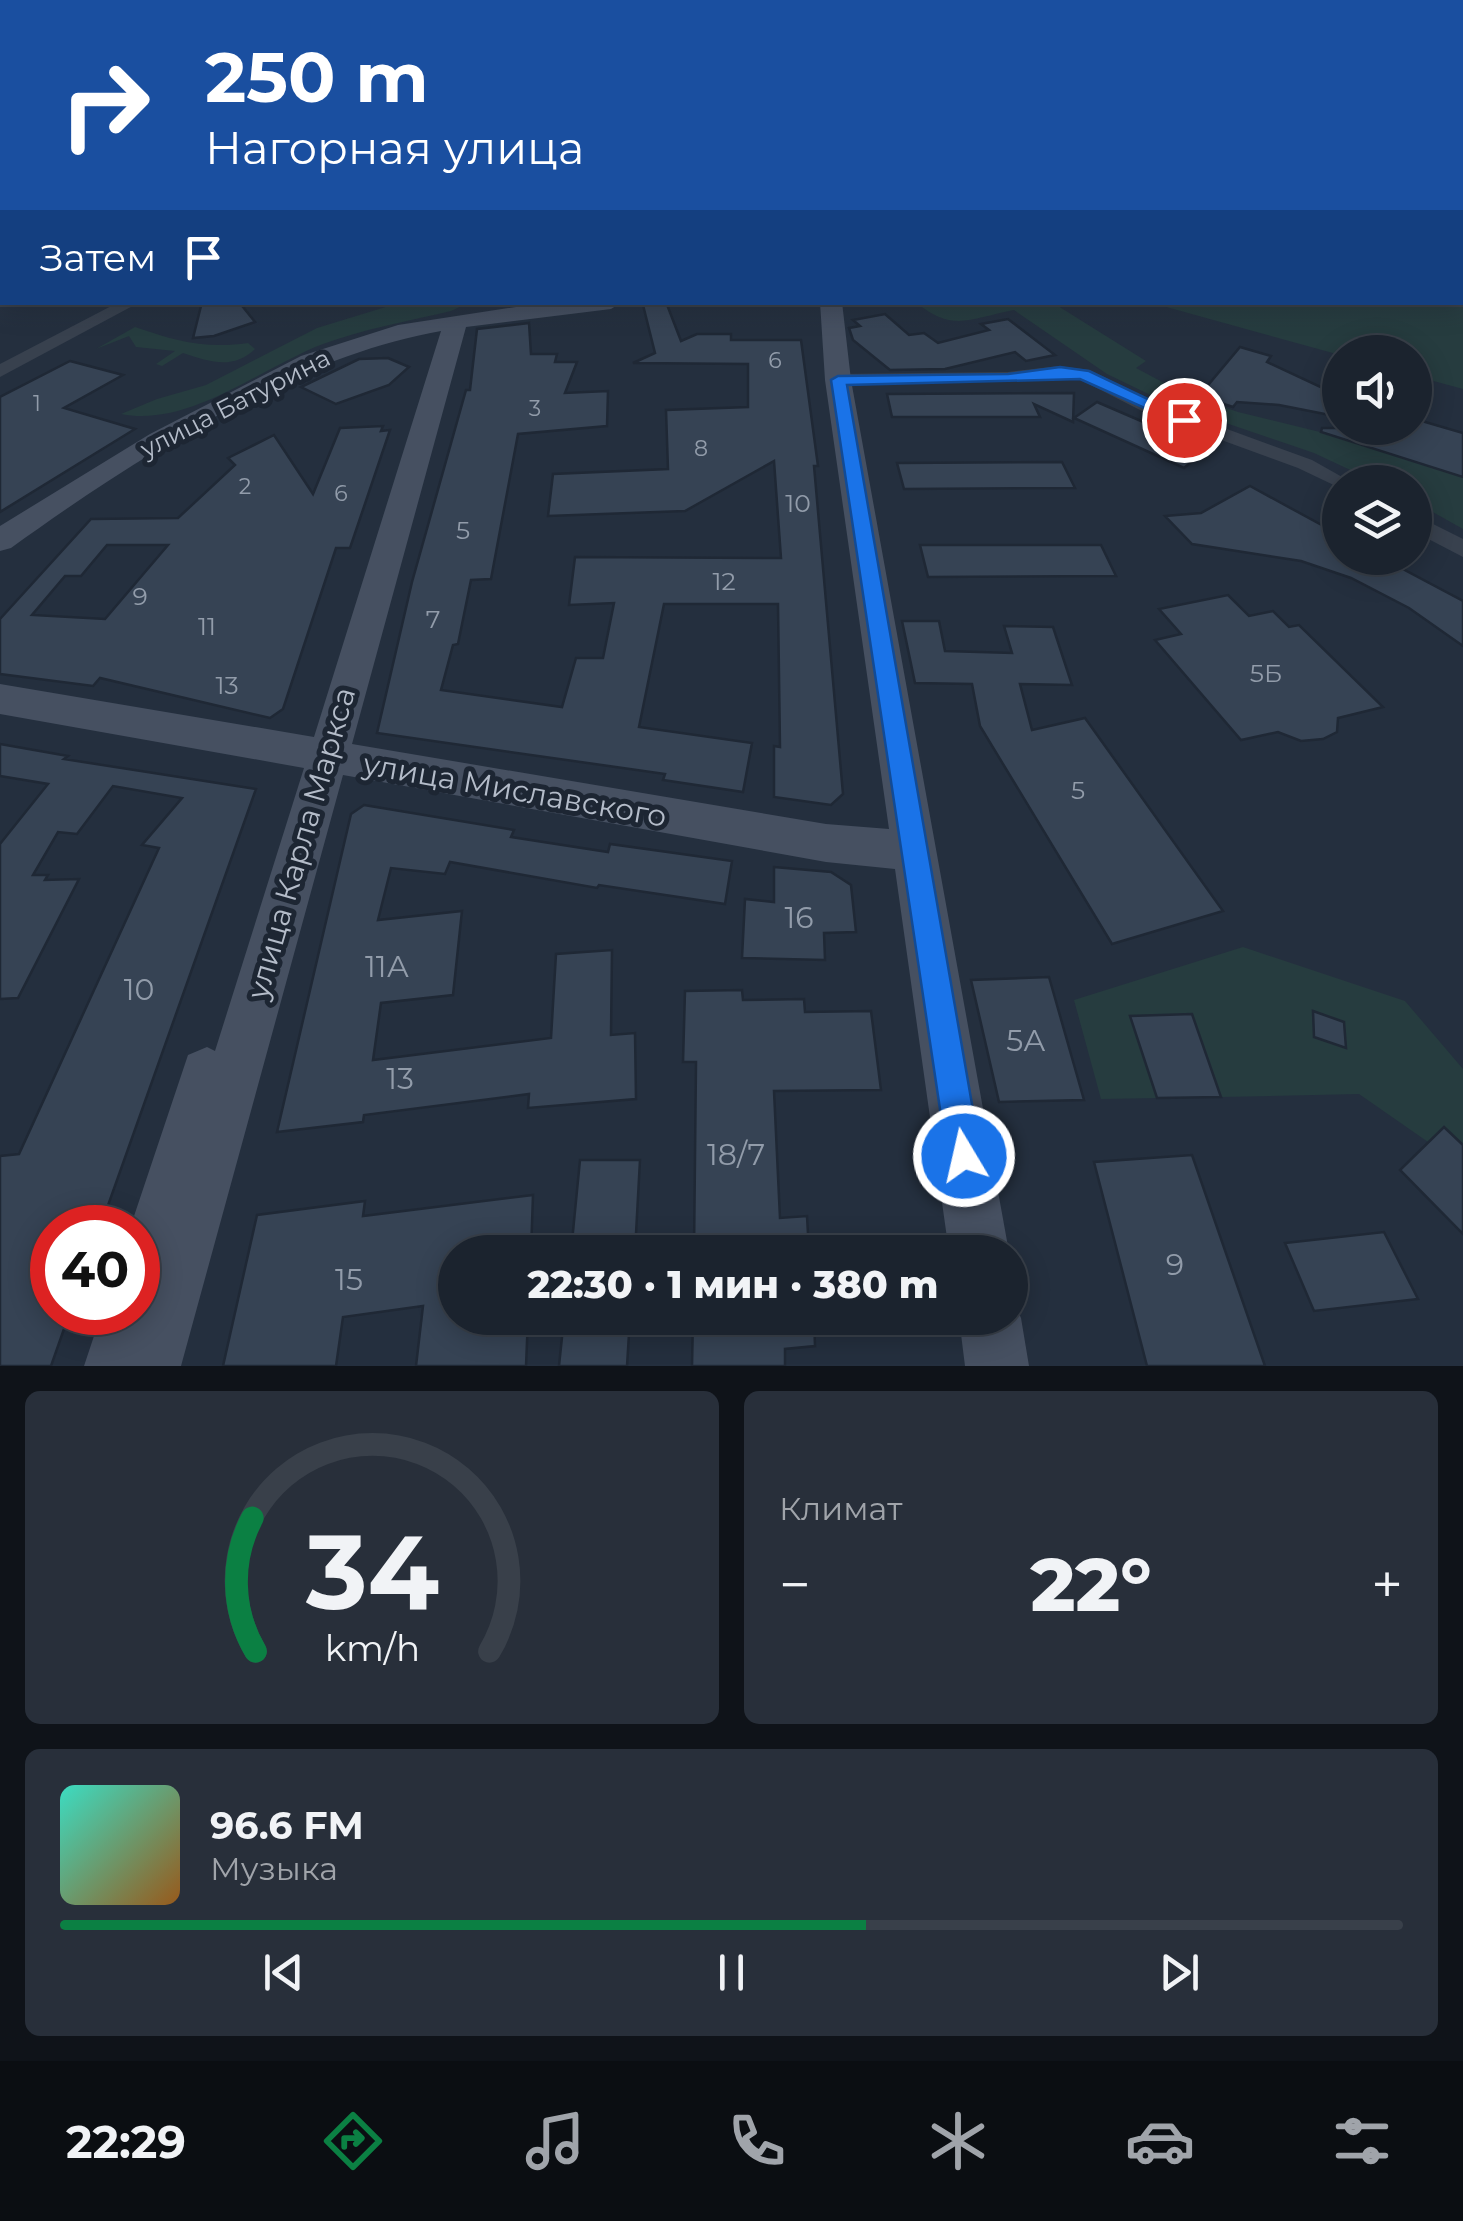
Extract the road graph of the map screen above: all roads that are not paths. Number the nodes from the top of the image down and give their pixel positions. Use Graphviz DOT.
graph roads {
  1 [pos="126,305"];
  2 [pos="587,305"];
  3 [pos="831,305"];
  4 [pos="450,322"];
  5 [pos="0,371"];
  6 [pos="838,380"];
  7 [pos="1322,473"];
  8 [pos="1432,531"];
  9 [pos="0,541"];
  10 [pos="1463,548"];
  11 [pos="0,699"];
  12 [pos="316,756"];
  13 [pos="914,851"];
  14 [pos="160,1231"];
  15 [pos="976,1235"];
  16 [pos="126,1335"];
  17 [pos="992,1335"];
  18 [pos="116,1366"];
  19 [pos="150,1366"];
  20 [pos="997,1366"];
  1 -- 5 [label="street"];
  2 -- 4 [label="main road, улица Батурина"];
  3 -- 6 [label="main road"];
  4 -- 9 [label="main road, улица Батурина"];
  4 -- 12 [label="main road, улица Карла Маркса"];
  6 -- 7 [label="street"];
  6 -- 13 [label="main road"];
  8 -- 10 [label="street"];
  11 -- 12 [label="main road, улица Миславского"];
  12 -- 13 [label="main road, улица Миславского"];
  12 -- 14 [label="main road, улица Карла Маркса"];
  12 -- 19 [label="main road, улица Карла Маркса"];
  13 -- 15 [label="main road"];
  16 -- 18 [label="main road"];
  17 -- 20 [label="main road"];
}
